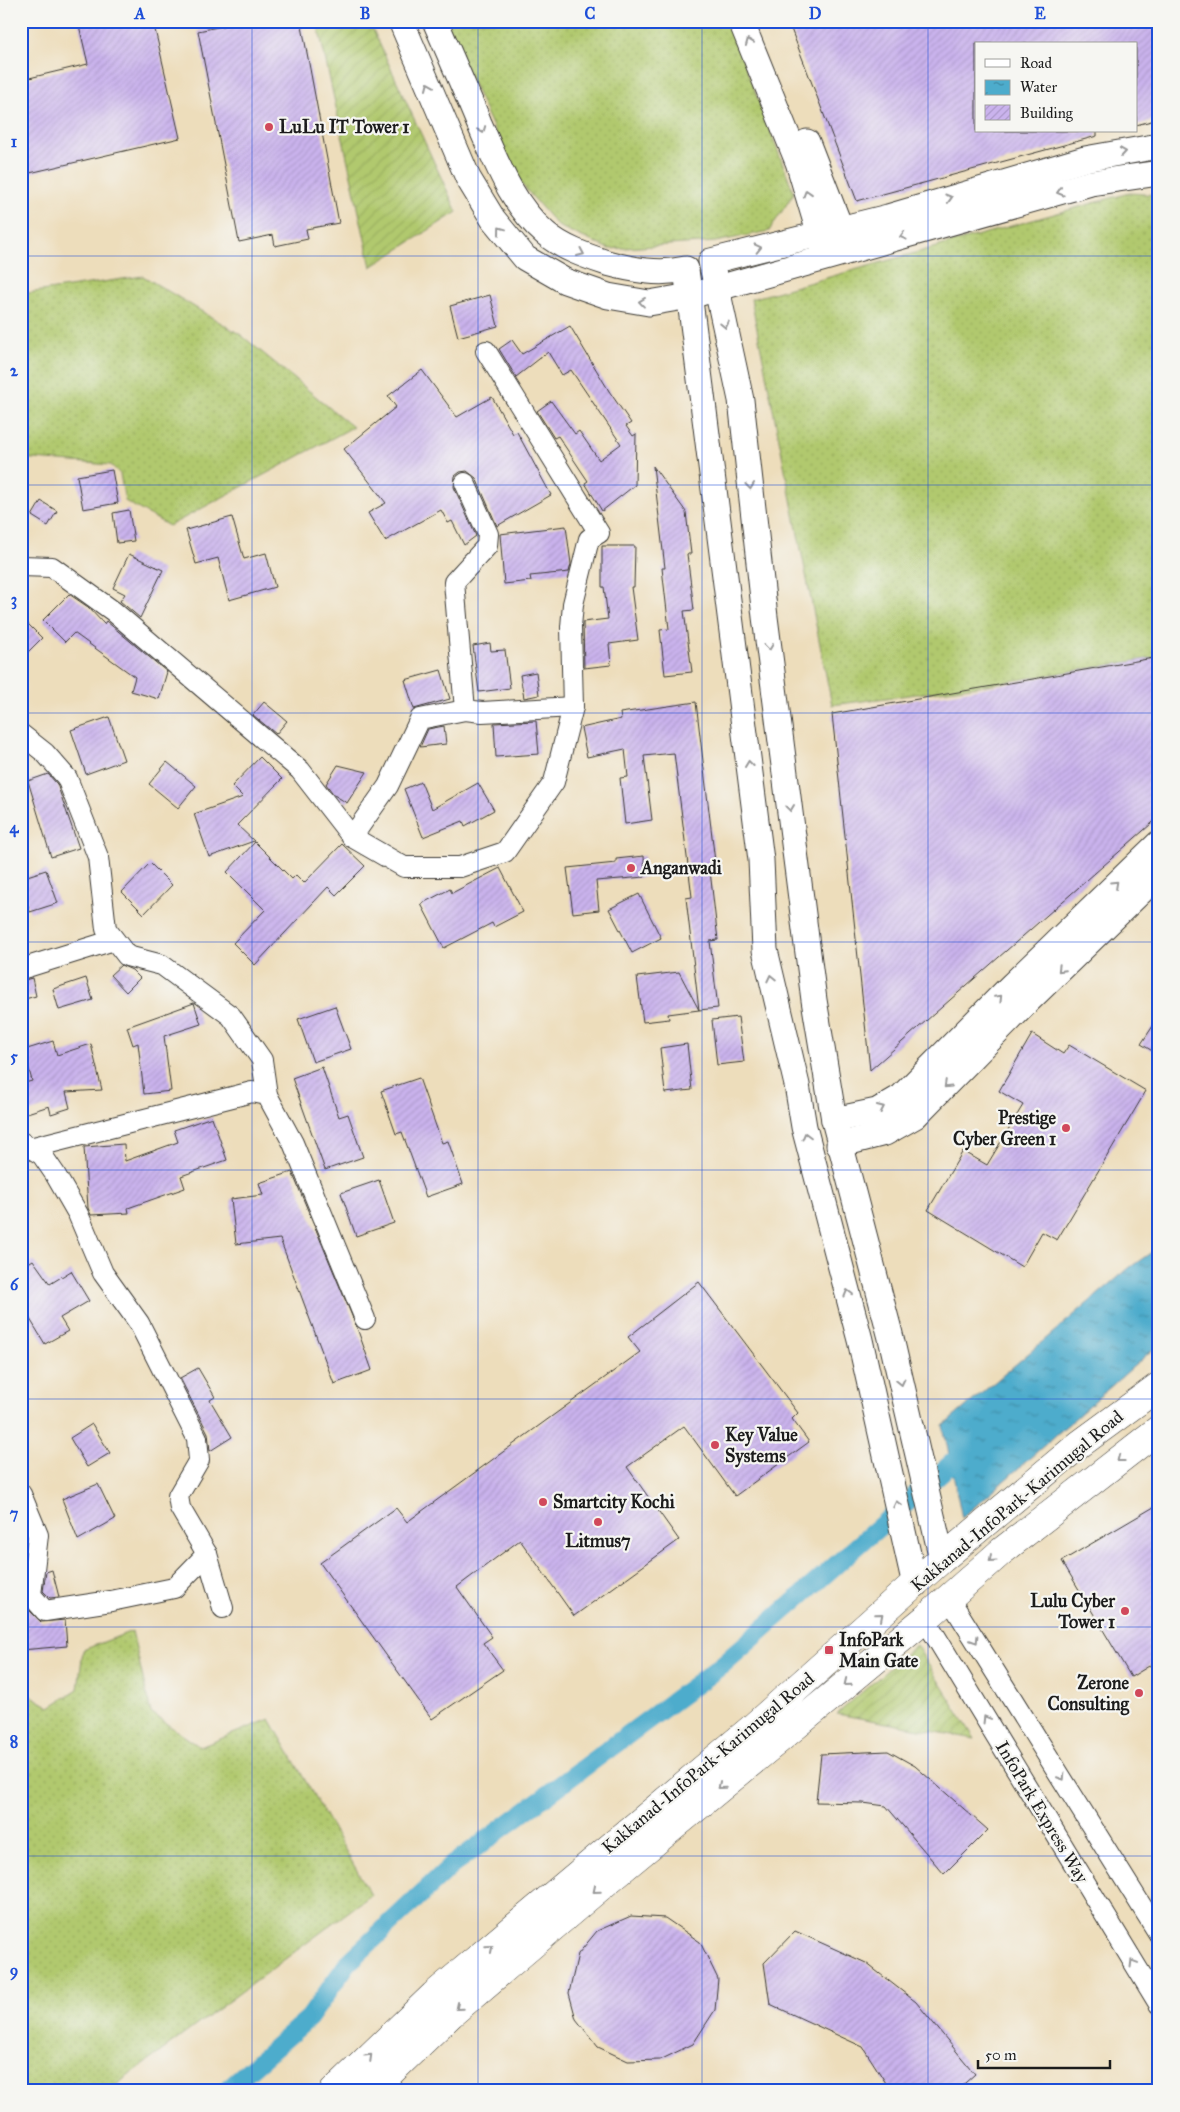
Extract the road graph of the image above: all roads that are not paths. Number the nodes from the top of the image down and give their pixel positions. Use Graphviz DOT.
graph roads {
  1 [pos="401,21"];
  2 [pos="435,21"];
  3 [pos="740,21"];
  4 [pos="759,21"];
  5 [pos="1159,146"];
  6 [pos="1085,159"];
  7 [pos="1159,173"];
  8 [pos="1091,183"];
  9 [pos="834,242"];
  10 [pos="711,261"];
  11 [pos="686,269"];
  12 [pos="717,288"];
  13 [pos="690,296"];
  14 [pos="486,351"];
  15 [pos="465,482"];
  16 [pos="21,566"];
  17 [pos="573,707"];
  18 [pos="465,710"];
  19 [pos="21,734"];
  20 [pos="352,837"];
  21 [pos="1159,843"];
  22 [pos="1159,874"];
  23 [pos="1078,935"];
  24 [pos="114,940"];
  25 [pos="21,969"];
  26 [pos="267,1095"];
  27 [pos="834,1120"];
  28 [pos="839,1145"];
  29 [pos="23,1146"];
  30 [pos="365,1319"];
  31 [pos="1159,1386"];
  32 [pos="1159,1429"];
  33 [pos="21,1494"];
  34 [pos="940,1548"];
  35 [pos="207,1554"];
  36 [pos="915,1585"];
  37 [pos="949,1598"];
  38 [pos="223,1608"];
  39 [pos="925,1619"];
  40 [pos="1159,1934"];
  41 [pos="1159,2004"];
  42 [pos="334,2091"];
  43 [pos="371,2091"];
  13 -- 1 [label="street, one-way"];
  2 -- 11 [label="street, one-way"];
  9 -- 3 [label="street, one-way"];
  4 -- 9 [label="street"];
  6 -- 5 [label="street, one-way"];
  6 -- 8 [label="street"];
  9 -- 6 [label="street, one-way"];
  7 -- 8 [label="street"];
  8 -- 9 [label="street, one-way"];
  10 -- 9 [label="street, one-way"];
  9 -- 12 [label="street"];
  10 -- 11 [label="street"];
  10 -- 12 [label="street"];
  11 -- 13 [label="street"];
  12 -- 13 [label="street"];
  12 -- 27 [label="street, one-way"];
  36 -- 13 [label="street, one-way"];
  14 -- 17 [label="street"];
  15 -- 18 [label="street"];
  16 -- 20 [label="street"];
  17 -- 18 [label="street"];
  17 -- 20 [label="street"];
  18 -- 20 [label="street"];
  19 -- 24 [label="street"];
  23 -- 21 [label="street, one-way"];
  22 -- 23 [label="street"];
  27 -- 23 [label="street, one-way"];
  23 -- 28 [label="street, one-way"];
  24 -- 25 [label="street"];
  24 -- 26 [label="street"];
  26 -- 29 [label="street"];
  26 -- 30 [label="street"];
  27 -- 28 [label="street"];
  28 -- 34 [label="street, one-way"];
  29 -- 35 [label="street"];
  31 -- 34 [label="main road, Kakkanad-InfoPark-Karimugal Road"];
  32 -- 37 [label="main road, Kakkanad-InfoPark-Karimugal Road, one-way"];
  33 -- 35 [label="street"];
  34 -- 36 [label="main road, Kakkanad-InfoPark-Karimugal Road"];
  35 -- 38 [label="street"];
  42 -- 36 [label="main road, Kakkanad-InfoPark-Karimugal Road, one-way"];
  37 -- 39 [label="main road, Kakkanad-InfoPark-Karimugal Road"];
  37 -- 40 [label="street, InfoPark Express Way, one-way"];
  41 -- 39 [label="street, InfoPark Express Way, one-way"];
  39 -- 43 [label="main road, Kakkanad-InfoPark-Karimugal Road, one-way"];
}
